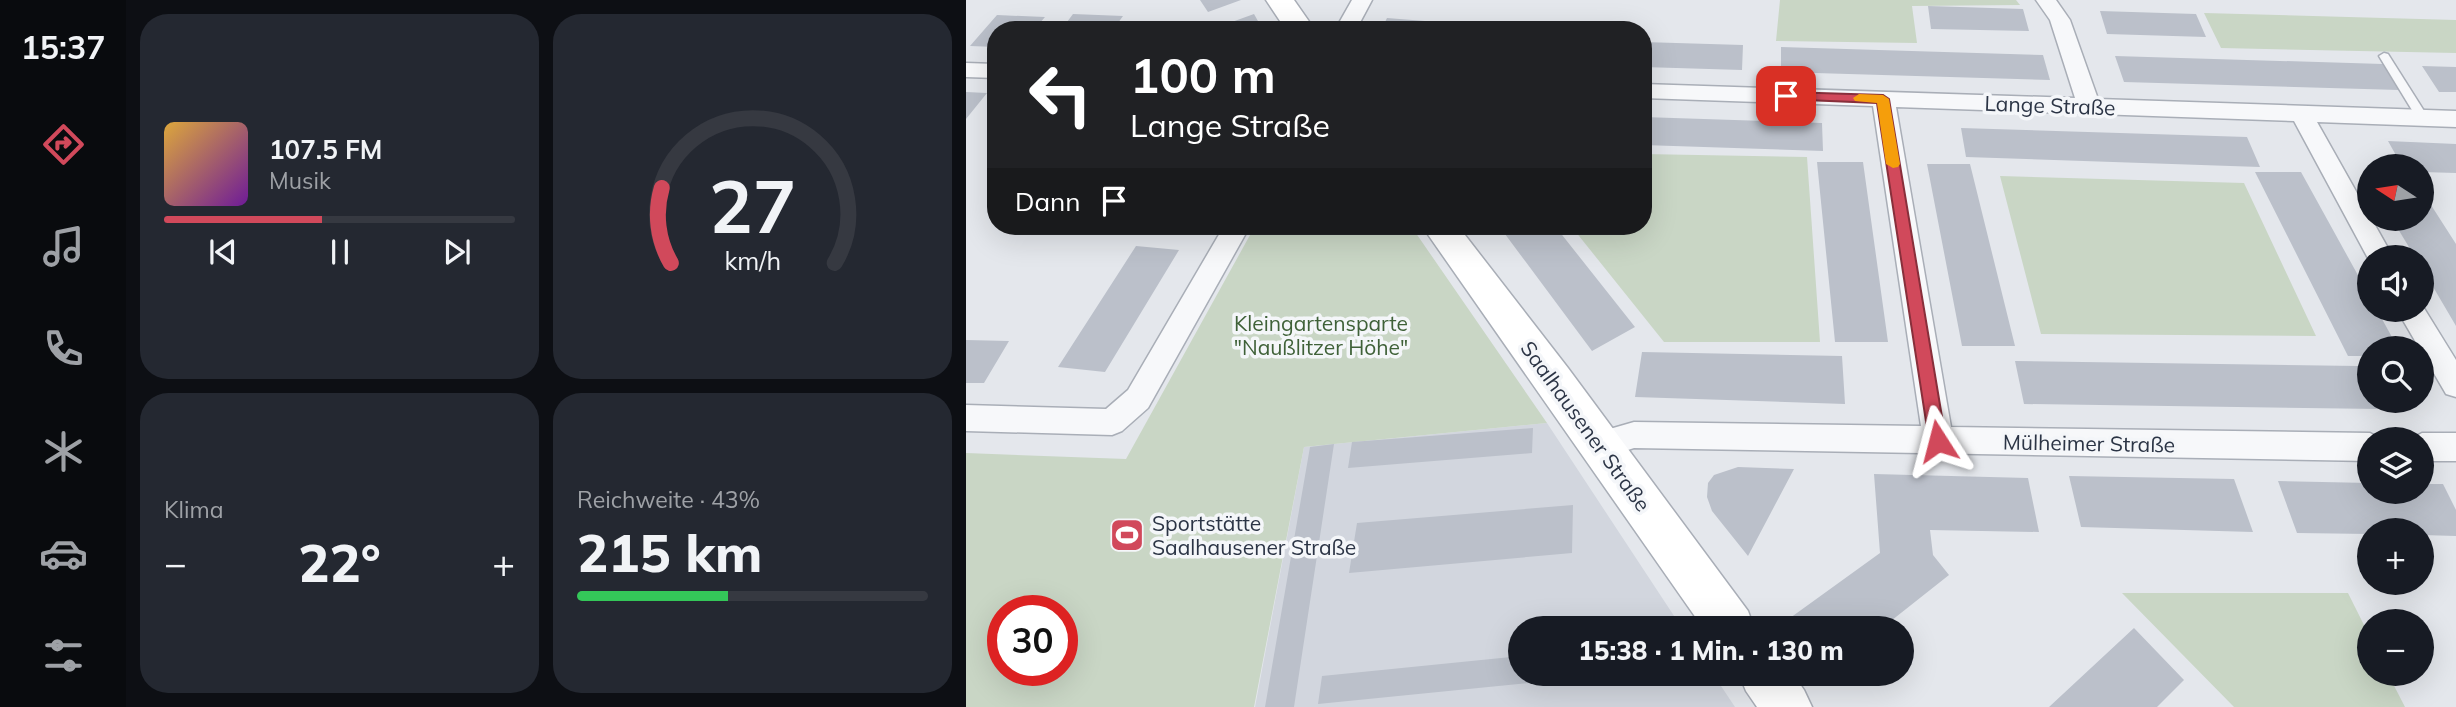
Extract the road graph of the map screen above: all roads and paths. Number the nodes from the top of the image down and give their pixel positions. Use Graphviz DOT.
graph roads {
  1 [pos="1280,0"];
  2 [pos="1362,0"];
  3 [pos="2046,0"];
  4 [pos="1295,21"];
  5 [pos="1350,21"];
  6 [pos="2384,55"];
  7 [pos="966,70"];
  8 [pos="987,71"];
  9 [pos="1652,91"];
  10 [pos="1883,99"];
  11 [pos="2089,106"];
  12 [pos="2301,113"];
  13 [pos="2422,117"];
  14 [pos="2456,119"];
  15 [pos="1232,235"];
  16 [pos="1446,235"];
  17 [pos="2373,245"];
  18 [pos="2418,322"];
  19 [pos="2456,385"];
  20 [pos="966,418"];
  21 [pos="1938,441"];
  22 [pos="1600,445"];
  23 [pos="2357,447"];
  24 [pos="2434,447"];
  25 [pos="2456,447"];
  26 [pos="1722,616"];
  27 [pos="1772,686"];
  28 [pos="1787,707"];
  1 -- 4 [label="street"];
  2 -- 5 [label="street"];
  3 -- 11 [label="street"];
  6 -- 13 [label="lane"];
  7 -- 8 [label="street"];
  9 -- 10 [label="street, Lange Straße"];
  10 -- 11 [label="street, Lange Straße"];
  10 -- 21 [label="street"];
  11 -- 12 [label="street, Lange Straße"];
  12 -- 13 [label="street, Lange Straße"];
  12 -- 17 [label="street"];
  13 -- 14 [label="street, Lange Straße"];
  15 -- 20 [label="street"];
  16 -- 22 [label="street, Saalhausener Straße"];
  18 -- 19 [label="street"];
  21 -- 22 [label="street, Mülheimer Straße"];
  21 -- 23 [label="street, Mülheimer Straße"];
  22 -- 26 [label="street, Saalhausener Straße"];
  24 -- 25 [label="street"];
  27 -- 28 [label="street"];
}
